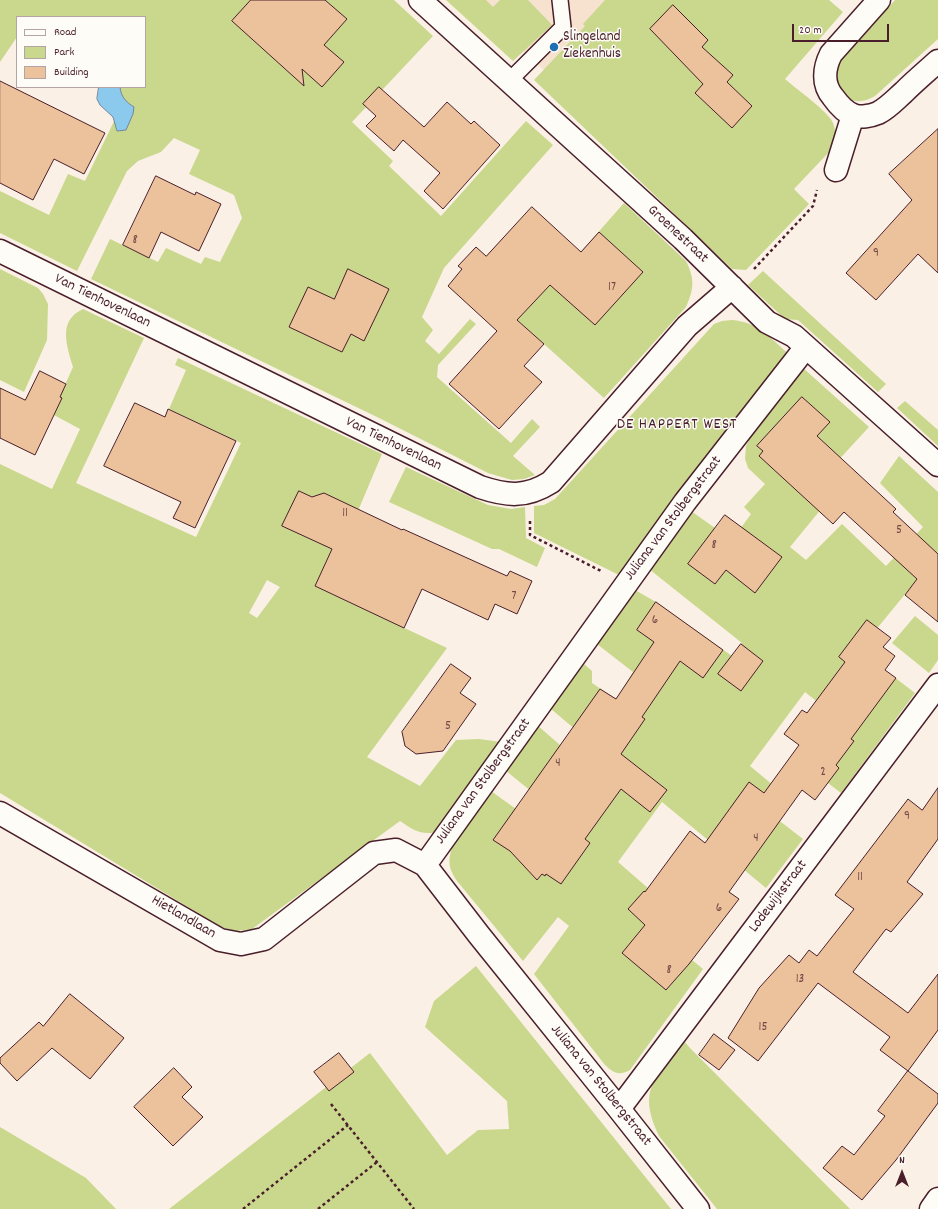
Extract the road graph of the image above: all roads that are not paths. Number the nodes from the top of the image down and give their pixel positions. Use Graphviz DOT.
graph roads {
  1 [pos="420,0"];
  2 [pos="560,0"];
  3 [pos="878,0"];
  4 [pos="938,61"];
  5 [pos="509,81"];
  6 [pos="853,115"];
  7 [pos="836,170"];
  8 [pos="0,251"];
  9 [pos="732,287"];
  10 [pos="806,347"];
  11 [pos="938,465"];
  12 [pos="938,685"];
  13 [pos="0,813"];
  14 [pos="425,865"];
  15 [pos="619,1109"];
  16 [pos="938,1199"];
  17 [pos="698,1209"];
  18 [pos="931,1209"];
  1 -- 5 [label="street, Groenestraat"];
  2 -- 5 [label="lane"];
  3 -- 6 [label="street"];
  4 -- 6 [label="street"];
  5 -- 9 [label="street, Groenestraat"];
  6 -- 7 [label="street"];
  8 -- 9 [label="street, Van Tienhovenlaan"];
  9 -- 10 [label="street, Groenestraat"];
  10 -- 11 [label="street, Groenestraat"];
  10 -- 14 [label="street, Juliana van Stolbergstraat"];
  12 -- 15 [label="street, Lodewijkstraat"];
  13 -- 14 [label="street, Hietlandlaan"];
  14 -- 15 [label="street, Juliana van Stolbergstraat"];
  15 -- 17 [label="street, Juliana van Stolbergstraat"];
  16 -- 18 [label="street"];
}
